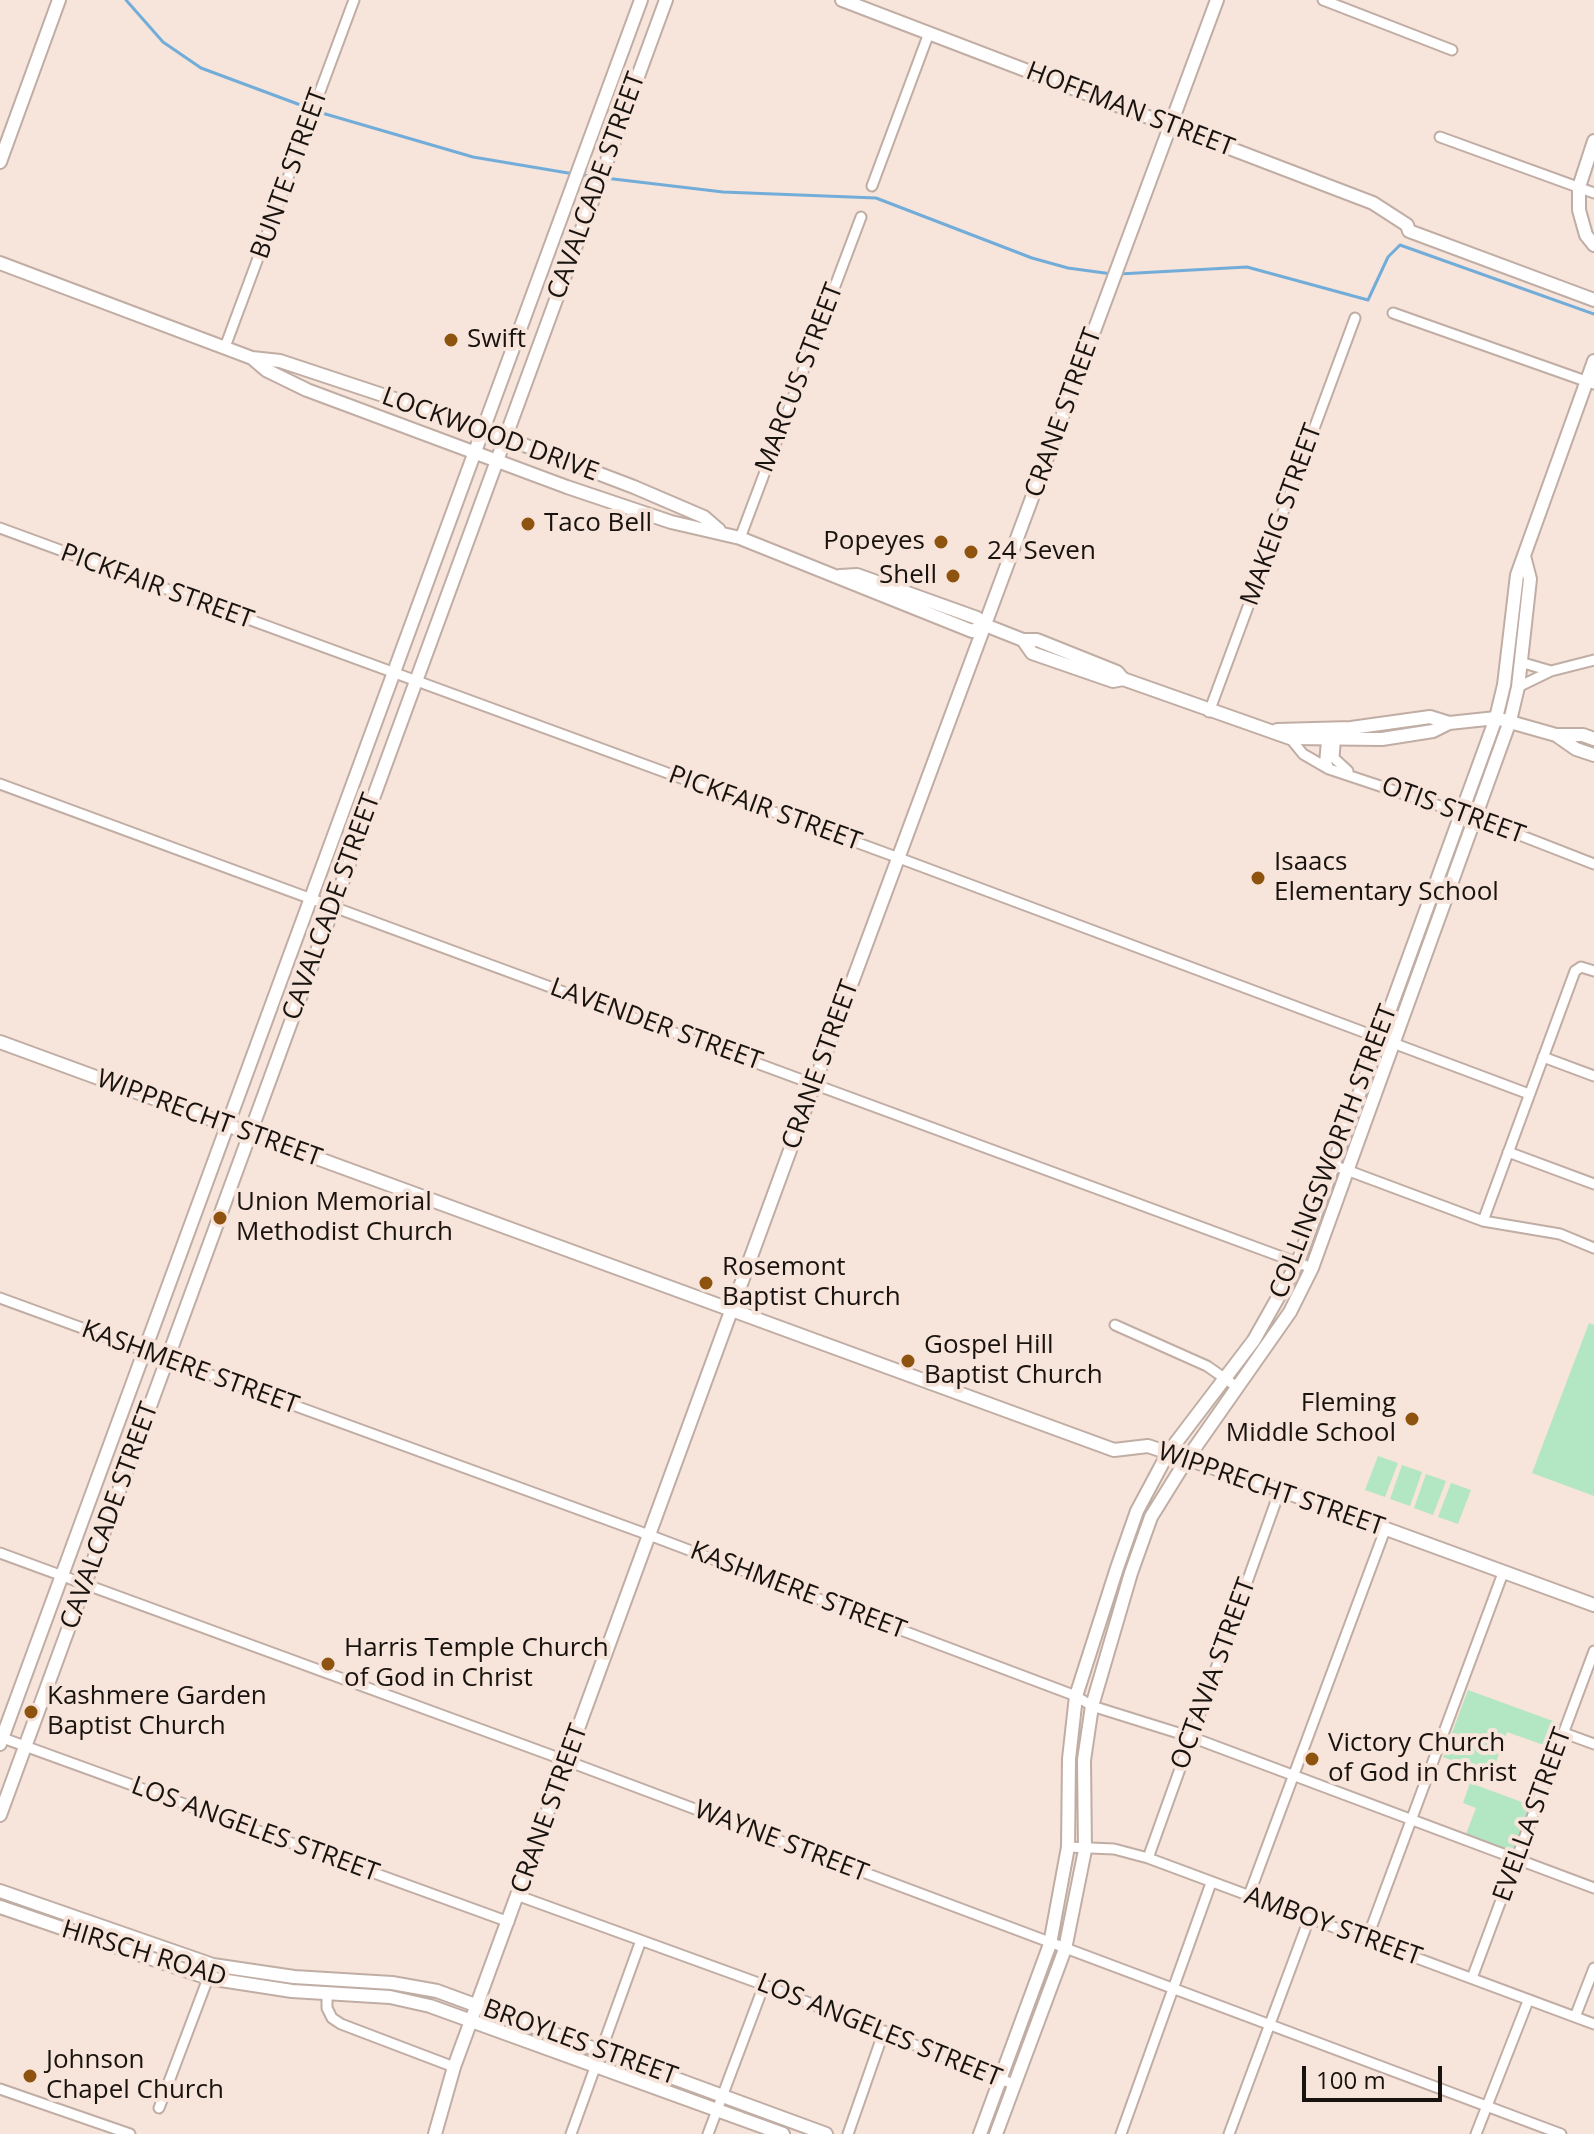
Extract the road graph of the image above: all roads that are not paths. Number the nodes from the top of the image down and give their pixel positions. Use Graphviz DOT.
graph roads {
  1 [pos="59,0"];
  2 [pos="354,0"];
  3 [pos="641,0"];
  4 [pos="666,0"];
  5 [pos="842,0"];
  6 [pos="1217,0"];
  7 [pos="1323,0"];
  8 [pos="929,33"];
  9 [pos="1452,50"];
  10 [pos="603,104"];
  11 [pos="624,111"];
  12 [pos="1170,126"];
  13 [pos="1440,137"];
  14 [pos="1594,141"];
  15 [pos="0,162"];
  16 [pos="872,186"];
  17 [pos="1579,187"];
  18 [pos="1594,193"];
  19 [pos="861,217"];
  20 [pos="1594,245"];
  21 [pos="0,263"];
  22 [pos="544,265"];
  23 [pos="564,272"];
  24 [pos="1594,300"];
  25 [pos="1393,313"];
  26 [pos="1355,318"];
  27 [pos="225,347"];
  28 [pos="252,358"];
  29 [pos="1594,361"];
  30 [pos="340,381"];
  31 [pos="1590,382"];
  32 [pos="334,400"];
  33 [pos="482,429"];
  34 [pos="503,438"];
  35 [pos="474,451"];
  36 [pos="495,459"];
  37 [pos="634,487"];
  38 [pos="623,507"];
  39 [pos="0,528"];
  40 [pos="720,531"];
  41 [pos="740,538"];
  42 [pos="1524,556"];
  43 [pos="985,625"];
  44 [pos="1594,660"];
  45 [pos="1520,662"];
  46 [pos="1551,671"];
  47 [pos="394,675"];
  48 [pos="416,682"];
  49 [pos="1518,687"];
  50 [pos="1209,712"];
  51 [pos="1496,718"];
  52 [pos="1510,721"];
  53 [pos="1271,730"];
  54 [pos="1331,735"];
  55 [pos="1556,735"];
  56 [pos="1290,738"];
  57 [pos="1594,739"];
  58 [pos="1594,755"];
  59 [pos="1329,769"];
  60 [pos="1358,777"];
  61 [pos="0,784"];
  62 [pos="353,787"];
  63 [pos="373,795"];
  64 [pos="1462,813"];
  65 [pos="1476,818"];
  66 [pos="899,858"];
  67 [pos="1594,864"];
  68 [pos="311,900"];
  69 [pos="332,908"];
  70 [pos="1594,971"];
  71 [pos="269,1013"];
  72 [pos="290,1022"];
  73 [pos="1379,1040"];
  74 [pos="0,1042"];
  75 [pos="1393,1045"];
  76 [pos="1543,1057"];
  77 [pos="1594,1076"];
  78 [pos="815,1082"];
  79 [pos="1529,1094"];
  80 [pos="226,1126"];
  81 [pos="249,1134"];
  82 [pos="1508,1152"];
  83 [pos="1333,1165"];
  84 [pos="1347,1170"];
  85 [pos="1594,1184"];
  86 [pos="1483,1221"];
  87 [pos="184,1239"];
  88 [pos="207,1248"];
  89 [pos="1594,1248"];
  90 [pos="1298,1262"];
  91 [pos="1312,1268"];
  92 [pos="0,1298"];
  93 [pos="732,1309"];
  94 [pos="1115,1325"];
  95 [pos="142,1351"];
  96 [pos="167,1360"];
  97 [pos="1226,1378"];
  98 [pos="1237,1387"];
  99 [pos="1168,1453"];
  100 [pos="1187,1459"];
  101 [pos="101,1466"];
  102 [pos="125,1474"];
  103 [pos="1280,1490"];
  104 [pos="1385,1530"];
  105 [pos="649,1535"];
  106 [pos="0,1553"];
  107 [pos="1503,1573"];
  108 [pos="62,1576"];
  109 [pos="85,1584"];
  110 [pos="1594,1605"];
  111 [pos="1594,1651"];
  112 [pos="1076,1696"];
  113 [pos="1092,1706"];
  114 [pos="1564,1733"];
  115 [pos="1191,1737"];
  116 [pos="1,1740"];
  117 [pos="1594,1744"];
  118 [pos="24,1747"];
  119 [pos="567,1761"];
  120 [pos="1293,1777"];
  121 [pos="0,1815"];
  122 [pos="1413,1821"];
  123 [pos="1068,1847"];
  124 [pos="1085,1850"];
  125 [pos="1148,1858"];
  126 [pos="1516,1860"];
  127 [pos="1211,1883"];
  128 [pos="1594,1888"];
  129 [pos="0,1891"];
  130 [pos="1249,1895"];
  131 [pos="519,1896"];
  132 [pos="0,1907"];
  133 [pos="1309,1919"];
  134 [pos="509,1922"];
  135 [pos="1367,1939"];
  136 [pos="640,1943"];
  137 [pos="1050,1944"];
  138 [pos="1065,1949"];
  139 [pos="213,1965"];
  140 [pos="1594,1968"];
  141 [pos="208,1978"];
  142 [pos="1472,1978"];
  143 [pos="328,1979"];
  144 [pos="764,1985"];
  145 [pos="1172,1988"];
  146 [pos="327,1994"];
  147 [pos="1528,2001"];
  148 [pos="478,2005"];
  149 [pos="1575,2017"];
  150 [pos="473,2020"];
  151 [pos="1594,2024"];
  152 [pos="1269,2025"];
  153 [pos="884,2031"];
  154 [pos="602,2050"];
  155 [pos="597,2065"];
  156 [pos="454,2067"];
  157 [pos="1000,2077"];
  158 [pos="1013,2084"];
  159 [pos="0,2089"];
  160 [pos="720,2103"];
  161 [pos="1487,2106"];
  162 [pos="159,2108"];
  163 [pos="130,2134"];
  164 [pos="435,2134"];
  165 [pos="571,2134"];
  166 [pos="708,2134"];
  167 [pos="783,2134"];
  168 [pos="826,2134"];
  169 [pos="848,2134"];
  170 [pos="980,2134"];
  171 [pos="996,2134"];
  172 [pos="1121,2134"];
  173 [pos="1229,2134"];
  174 [pos="1476,2134"];
  175 [pos="1561,2134"];
  1 -- 15 [label="main road"];
  2 -- 27 [label="street, BUNTE STREET"];
  3 -- 10 [label="main road, CAVALCADE STREET"];
  4 -- 11 [label="main road, CAVALCADE STREET"];
  5 -- 8 [label="main road, HOFFMAN STREET"];
  6 -- 12 [label="main road, CRANE STREET"];
  7 -- 9 [label="street"];
  8 -- 12 [label="main road, HOFFMAN STREET"];
  8 -- 16 [label="street"];
  10 -- 11 [label="main road"];
  10 -- 22 [label="main road, CAVALCADE STREET"];
  11 -- 23 [label="main road, CAVALCADE STREET"];
  12 -- 24 [label="main road, HOFFMAN STREET"];
  12 -- 43 [label="main road, CRANE STREET"];
  13 -- 17 [label="street"];
  14 -- 17 [label="main road"];
  17 -- 18 [label="street"];
  17 -- 20 [label="main road"];
  19 -- 41 [label="street, MARCUS STREET"];
  21 -- 27 [label="main road, LOCKWOOD DRIVE"];
  22 -- 23 [label="main road"];
  22 -- 33 [label="main road, CAVALCADE STREET"];
  23 -- 34 [label="main road, CAVALCADE STREET"];
  25 -- 31 [label="street"];
  26 -- 50 [label="street, MAKEIG STREET"];
  27 -- 28 [label="main road, LOCKWOOD DRIVE"];
  28 -- 30 [label="main road, LOCKWOOD DRIVE"];
  28 -- 32 [label="main road, LOCKWOOD DRIVE"];
  29 -- 31 [label="main road, COLLINGSWORTH STREET"];
  30 -- 32 [label="main road"];
  30 -- 33 [label="main road, LOCKWOOD DRIVE"];
  31 -- 42 [label="main road, COLLINGSWORTH STREET"];
  32 -- 35 [label="main road, LOCKWOOD DRIVE"];
  33 -- 34 [label="main road, LOCKWOOD DRIVE"];
  33 -- 35 [label="main road, CAVALCADE STREET"];
  34 -- 36 [label="main road, CAVALCADE STREET"];
  34 -- 37 [label="main road, LOCKWOOD DRIVE"];
  35 -- 36 [label="main road, LOCKWOOD DRIVE"];
  35 -- 47 [label="main road, CAVALCADE STREET"];
  36 -- 38 [label="main road, LOCKWOOD DRIVE"];
  36 -- 48 [label="main road, CAVALCADE STREET"];
  37 -- 38 [label="main road"];
  37 -- 40 [label="main road, LOCKWOOD DRIVE"];
  38 -- 40 [label="main road, LOCKWOOD DRIVE"];
  39 -- 47 [label="street, PICKFAIR STREET"];
  40 -- 41 [label="main road, LOCKWOOD DRIVE"];
  41 -- 43 [label="main road, LOCKWOOD DRIVE"];
  42 -- 45 [label="main road, COLLINGSWORTH STREET"];
  42 -- 51 [label="main road, COLLINGSWORTH STREET"];
  43 -- 50 [label="main road, LOCKWOOD DRIVE"];
  43 -- 66 [label="main road, CRANE STREET"];
  44 -- 46 [label="street"];
  45 -- 46 [label="street"];
  45 -- 49 [label="main road, COLLINGSWORTH STREET"];
  46 -- 49 [label="street"];
  47 -- 48 [label="street, PICKFAIR STREET"];
  47 -- 62 [label="main road, CAVALCADE STREET"];
  48 -- 63 [label="main road, CAVALCADE STREET"];
  48 -- 66 [label="street, PICKFAIR STREET"];
  49 -- 52 [label="main road, COLLINGSWORTH STREET"];
  50 -- 53 [label="main road, LOCKWOOD DRIVE"];
  51 -- 52 [label="main road, LOCKWOOD DRIVE"];
  51 -- 54 [label="main road, LOCKWOOD DRIVE"];
  51 -- 64 [label="main road, COLLINGSWORTH STREET"];
  52 -- 55 [label="main road, LOCKWOOD DRIVE"];
  52 -- 65 [label="main road, COLLINGSWORTH STREET"];
  53 -- 54 [label="main road, LOCKWOOD DRIVE"];
  53 -- 56 [label="main road, LOCKWOOD DRIVE"];
  54 -- 56 [label="main road, LOCKWOOD DRIVE"];
  54 -- 59 [label="street"];
  54 -- 60 [label="street, OTIS STREET"];
  55 -- 57 [label="main road, LOCKWOOD DRIVE"];
  55 -- 58 [label="main road, LOCKWOOD DRIVE"];
  56 -- 59 [label="street, OTIS STREET"];
  59 -- 60 [label="street, OTIS STREET"];
  60 -- 64 [label="street, OTIS STREET"];
  61 -- 68 [label="street, LAVENDER STREET"];
  62 -- 63 [label="main road"];
  62 -- 68 [label="main road, CAVALCADE STREET"];
  63 -- 69 [label="main road, CAVALCADE STREET"];
  64 -- 65 [label="street, OTIS STREET"];
  64 -- 73 [label="main road, COLLINGSWORTH STREET"];
  65 -- 67 [label="street, OTIS STREET"];
  65 -- 75 [label="main road, COLLINGSWORTH STREET"];
  66 -- 73 [label="street, PICKFAIR STREET"];
  66 -- 78 [label="main road, CRANE STREET"];
  68 -- 69 [label="street, LAVENDER STREET"];
  68 -- 71 [label="main road, CAVALCADE STREET"];
  69 -- 72 [label="main road, CAVALCADE STREET"];
  69 -- 78 [label="street, LAVENDER STREET"];
  70 -- 76 [label="street"];
  71 -- 72 [label="main road"];
  71 -- 80 [label="main road, CAVALCADE STREET"];
  72 -- 81 [label="main road, CAVALCADE STREET"];
  73 -- 75 [label="street, PICKFAIR STREET"];
  73 -- 83 [label="main road, COLLINGSWORTH STREET"];
  74 -- 80 [label="main road, WIPPRECHT STREET"];
  75 -- 79 [label="street, PICKFAIR STREET"];
  75 -- 84 [label="main road, COLLINGSWORTH STREET"];
  76 -- 77 [label="street"];
  76 -- 79 [label="street"];
  78 -- 90 [label="street, LAVENDER STREET"];
  78 -- 93 [label="main road, CRANE STREET"];
  79 -- 82 [label="street"];
  80 -- 81 [label="main road, WIPPRECHT STREET"];
  80 -- 87 [label="main road, CAVALCADE STREET"];
  81 -- 88 [label="main road, CAVALCADE STREET"];
  81 -- 93 [label="main road, WIPPRECHT STREET"];
  82 -- 85 [label="street"];
  82 -- 86 [label="street"];
  83 -- 84 [label="street"];
  83 -- 90 [label="main road, COLLINGSWORTH STREET"];
  84 -- 86 [label="street"];
  84 -- 91 [label="main road, COLLINGSWORTH STREET"];
  86 -- 89 [label="street"];
  87 -- 88 [label="main road"];
  87 -- 95 [label="main road, CAVALCADE STREET"];
  88 -- 96 [label="main road, CAVALCADE STREET"];
  90 -- 91 [label="street, LAVENDER STREET"];
  90 -- 97 [label="main road, COLLINGSWORTH STREET"];
  91 -- 98 [label="main road, COLLINGSWORTH STREET"];
  92 -- 95 [label="street, KASHMERE STREET"];
  93 -- 99 [label="main road, WIPPRECHT STREET"];
  93 -- 105 [label="main road, CRANE STREET"];
  94 -- 97 [label="street"];
  95 -- 96 [label="street, KASHMERE STREET"];
  95 -- 101 [label="main road, CAVALCADE STREET"];
  96 -- 102 [label="main road, CAVALCADE STREET"];
  96 -- 105 [label="street, KASHMERE STREET"];
  97 -- 98 [label="street"];
  97 -- 99 [label="main road, COLLINGSWORTH STREET"];
  98 -- 100 [label="main road, COLLINGSWORTH STREET"];
  99 -- 100 [label="main road, WIPPRECHT STREET"];
  99 -- 112 [label="main road, COLLINGSWORTH STREET"];
  100 -- 103 [label="main road, WIPPRECHT STREET"];
  100 -- 113 [label="main road, COLLINGSWORTH STREET"];
  101 -- 102 [label="main road"];
  101 -- 108 [label="main road, CAVALCADE STREET"];
  102 -- 109 [label="main road, CAVALCADE STREET"];
  103 -- 104 [label="main road, WIPPRECHT STREET"];
  103 -- 115 [label="street, OCTAVIA STREET"];
  104 -- 107 [label="main road, WIPPRECHT STREET"];
  104 -- 120 [label="street"];
  105 -- 112 [label="street, KASHMERE STREET"];
  105 -- 119 [label="main road, CRANE STREET"];
  106 -- 108 [label="street, WAYNE STREET"];
  107 -- 110 [label="main road, WIPPRECHT STREET"];
  107 -- 122 [label="street"];
  108 -- 109 [label="street, WAYNE STREET"];
  108 -- 116 [label="main road, CAVALCADE STREET"];
  109 -- 118 [label="main road, CAVALCADE STREET"];
  109 -- 119 [label="street, WAYNE STREET"];
  111 -- 114 [label="street, EVELLA STREET"];
  112 -- 113 [label="street, KASHMERE STREET"];
  112 -- 123 [label="main road, COLLINGSWORTH STREET"];
  113 -- 115 [label="street, KASHMERE STREET"];
  113 -- 124 [label="main road, COLLINGSWORTH STREET"];
  114 -- 117 [label="street"];
  114 -- 126 [label="street, EVELLA STREET"];
  115 -- 120 [label="street, KASHMERE STREET"];
  115 -- 125 [label="street, OCTAVIA STREET"];
  116 -- 118 [label="street, LOS ANGELES STREET"];
  118 -- 121 [label="main road, CAVALCADE STREET"];
  118 -- 134 [label="street, LOS ANGELES STREET"];
  119 -- 131 [label="main road, CRANE STREET"];
  119 -- 137 [label="street, WAYNE STREET"];
  120 -- 122 [label="street, KASHMERE STREET"];
  120 -- 130 [label="street"];
  122 -- 126 [label="street, KASHMERE STREET"];
  122 -- 135 [label="street"];
  123 -- 124 [label="street, AMBOY STREET"];
  123 -- 137 [label="main road, COLLINGSWORTH STREET"];
  124 -- 125 [label="street, AMBOY STREET"];
  124 -- 138 [label="main road, COLLINGSWORTH STREET"];
  125 -- 127 [label="street, AMBOY STREET"];
  126 -- 128 [label="street, KASHMERE STREET"];
  126 -- 142 [label="street, EVELLA STREET"];
  127 -- 130 [label="street, AMBOY STREET"];
  127 -- 145 [label="street"];
  129 -- 139 [label="main road, HIRSCH ROAD"];
  130 -- 133 [label="street, AMBOY STREET"];
  131 -- 134 [label="main road, CRANE STREET"];
  131 -- 136 [label="street, LOS ANGELES STREET"];
  132 -- 141 [label="main road, HIRSCH ROAD"];
  133 -- 135 [label="street, AMBOY STREET"];
  133 -- 152 [label="street"];
  134 -- 148 [label="main road, CRANE STREET"];
  135 -- 142 [label="street, AMBOY STREET"];
  136 -- 144 [label="street, LOS ANGELES STREET"];
  136 -- 154 [label="street"];
  137 -- 138 [label="street, WAYNE STREET"];
  137 -- 157 [label="main road, COLLINGSWORTH STREET"];
  138 -- 145 [label="street, WAYNE STREET"];
  138 -- 158 [label="main road, COLLINGSWORTH STREET"];
  139 -- 141 [label="street"];
  139 -- 143 [label="main road, HIRSCH ROAD"];
  140 -- 149 [label="street"];
  141 -- 146 [label="main road, HIRSCH ROAD"];
  141 -- 162 [label="street"];
  142 -- 147 [label="street, AMBOY STREET"];
  143 -- 148 [label="main road, BROYLES STREET"];
  144 -- 153 [label="street, LOS ANGELES STREET"];
  144 -- 160 [label="street"];
  145 -- 152 [label="street, WAYNE STREET"];
  145 -- 172 [label="street"];
  146 -- 150 [label="main road, BROYLES STREET"];
  146 -- 156 [label="street"];
  147 -- 149 [label="street, AMBOY STREET"];
  147 -- 161 [label="street"];
  148 -- 150 [label="main road, CRANE STREET"];
  148 -- 154 [label="main road, BROYLES STREET"];
  149 -- 151 [label="street, AMBOY STREET"];
  150 -- 155 [label="main road, BROYLES STREET"];
  150 -- 156 [label="main road, CRANE STREET"];
  152 -- 161 [label="street, WAYNE STREET"];
  152 -- 173 [label="street"];
  153 -- 157 [label="street, LOS ANGELES STREET"];
  153 -- 169 [label="street"];
  154 -- 155 [label="street"];
  154 -- 160 [label="main road, BROYLES STREET"];
  155 -- 160 [label="main road, BROYLES STREET"];
  155 -- 165 [label="street"];
  156 -- 164 [label="main road, CRANE STREET"];
  157 -- 158 [label="street, LOS ANGELES STREET"];
  157 -- 170 [label="main road, COLLINGSWORTH STREET"];
  158 -- 171 [label="main road, COLLINGSWORTH STREET"];
  159 -- 163 [label="street"];
  160 -- 166 [label="street"];
  160 -- 167 [label="main road, BROYLES STREET"];
  160 -- 168 [label="main road, BROYLES STREET"];
  161 -- 174 [label="street"];
  161 -- 175 [label="street, WAYNE STREET"];
}
